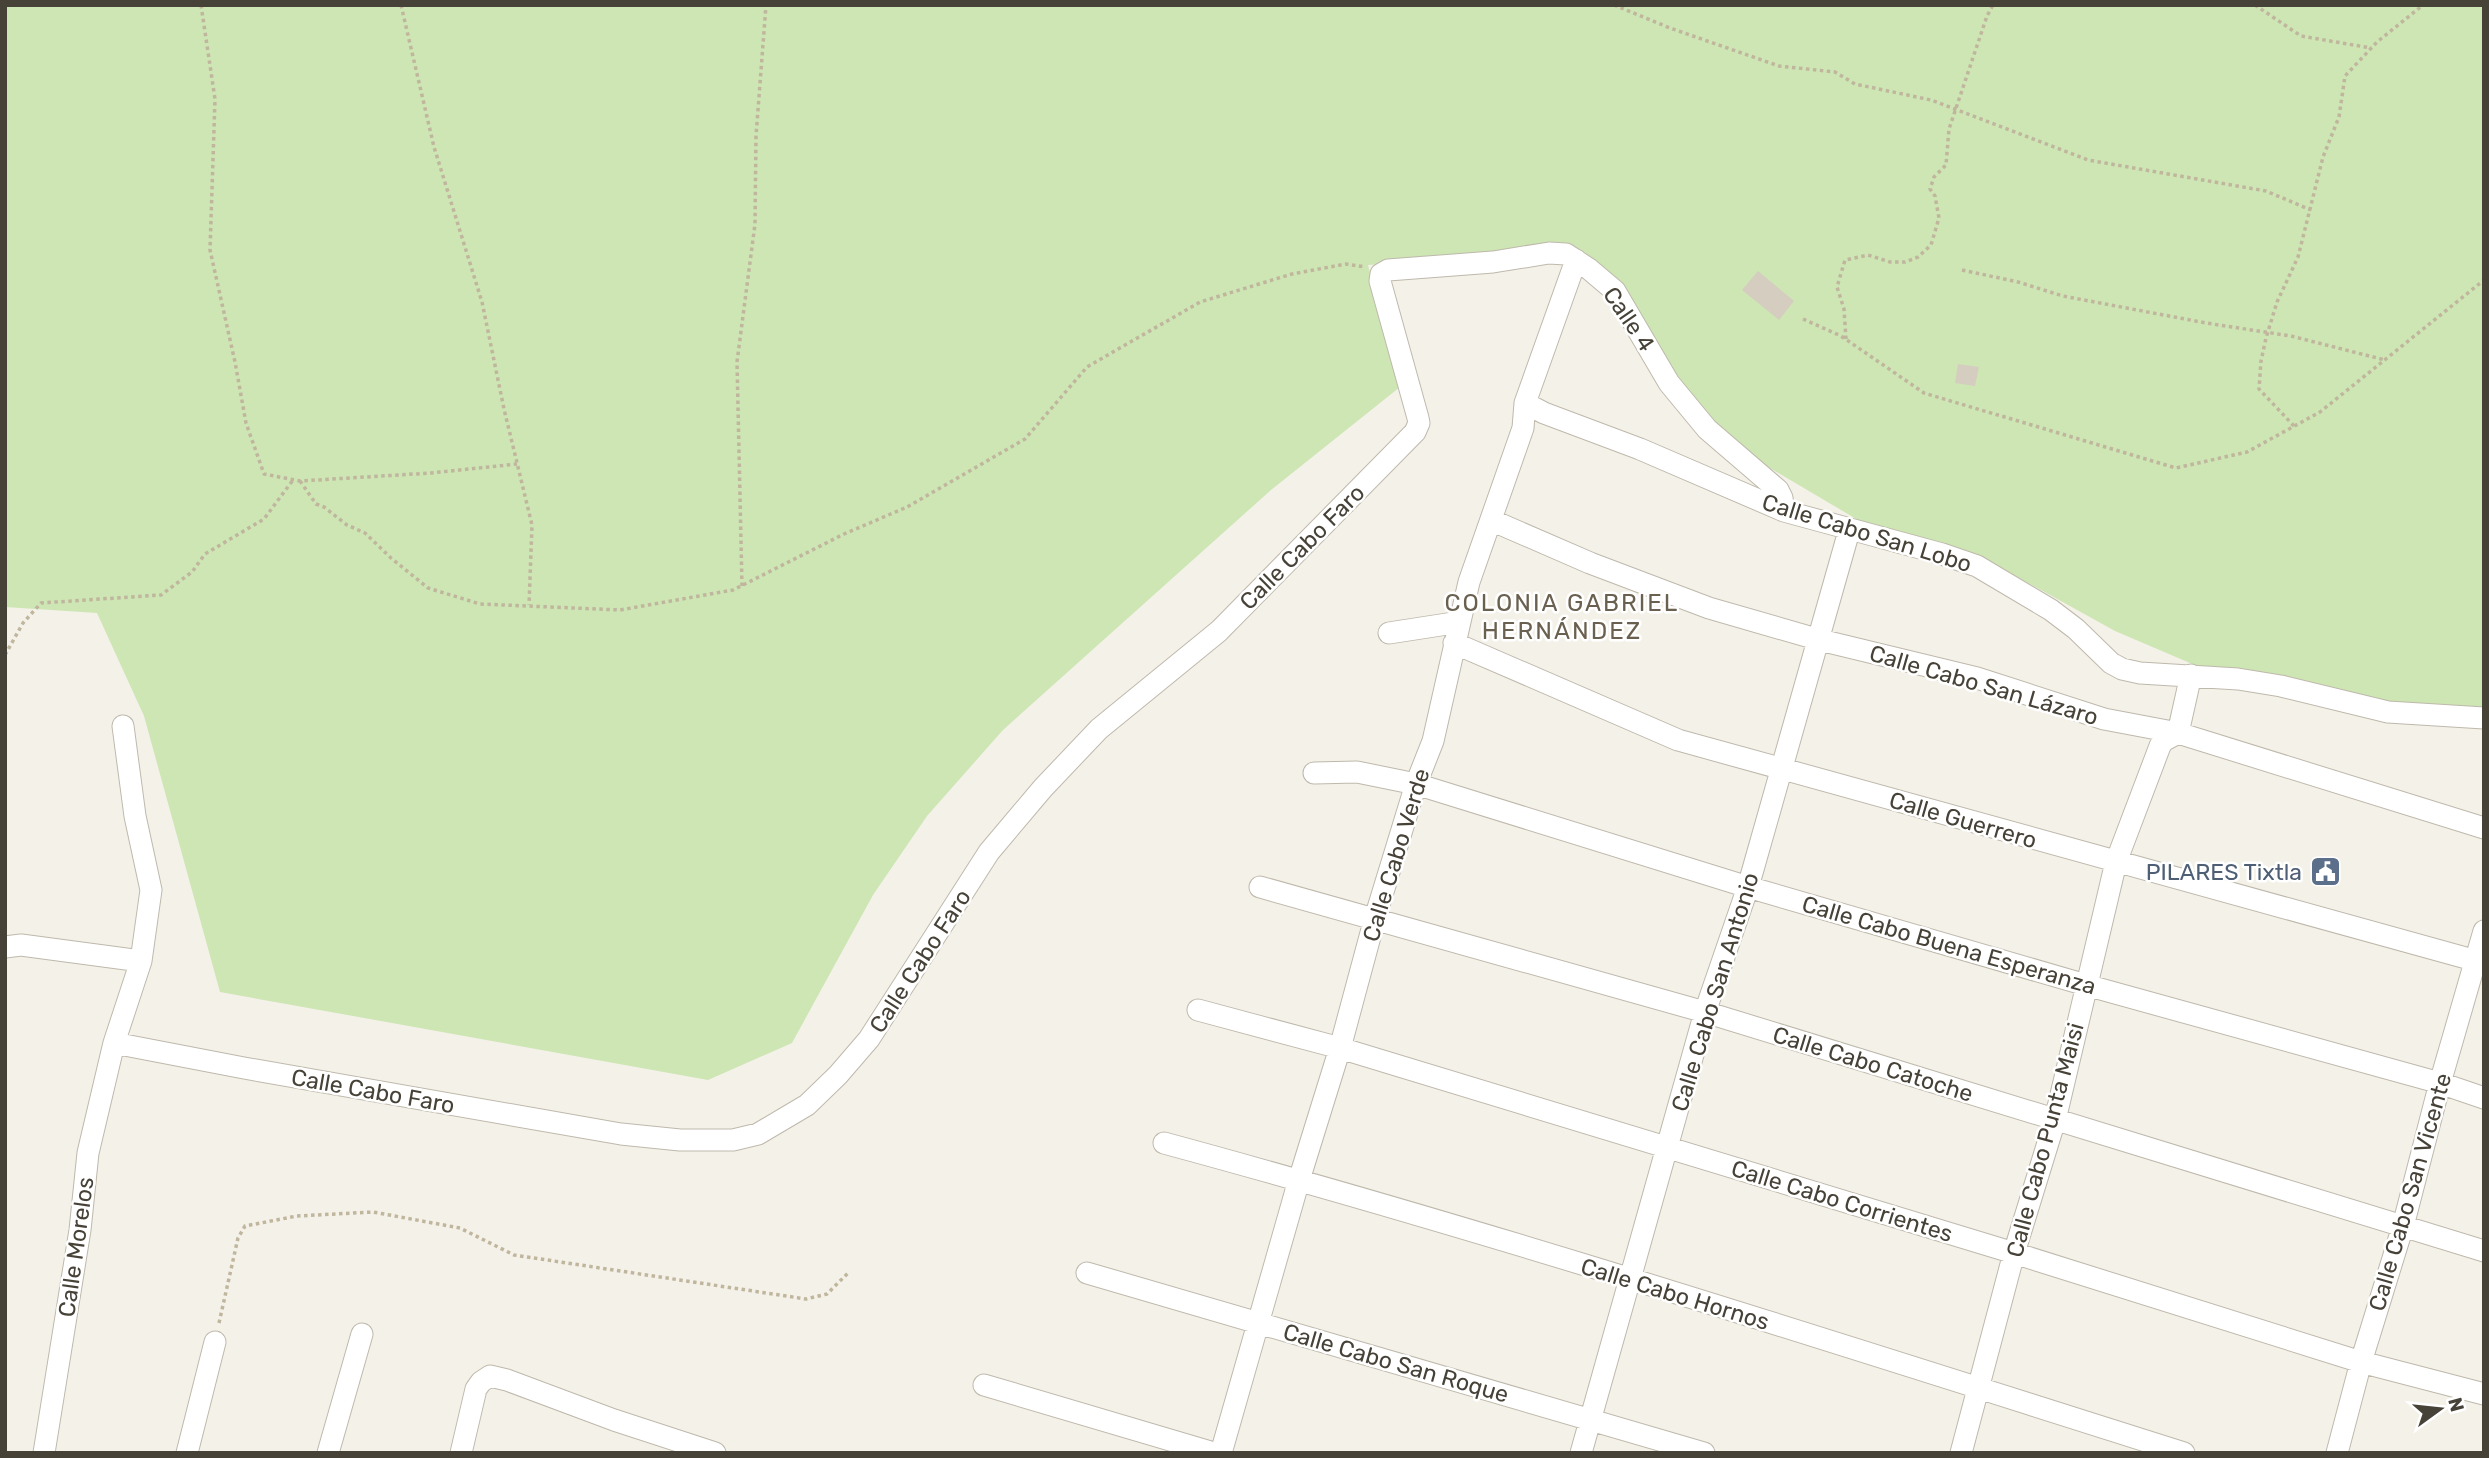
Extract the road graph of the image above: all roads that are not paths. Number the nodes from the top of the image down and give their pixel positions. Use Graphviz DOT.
graph roads {
  1 [pos="1576,260"];
  2 [pos="1384,272"];
  3 [pos="1525,403"];
  4 [pos="1783,505"];
  5 [pos="1490,520"];
  6 [pos="1849,531"];
  7 [pos="1389,633"];
  8 [pos="1457,633"];
  9 [pos="1820,640"];
  10 [pos="2191,675"];
  11 [pos="2484,718"];
  12 [pos="123,726"];
  13 [pos="2178,733"];
  14 [pos="1782,770"];
  15 [pos="1314,773"];
  16 [pos="1416,784"];
  17 [pos="2484,828"];
  18 [pos="2116,862"];
  19 [pos="1261,887"];
  20 [pos="1748,887"];
  21 [pos="1375,918"];
  22 [pos="2484,932"];
  23 [pos="5,947"];
  24 [pos="141,961"];
  25 [pos="2480,962"];
  26 [pos="2086,985"];
  27 [pos="1198,1010"];
  28 [pos="1705,1012"];
  29 [pos="114,1043"];
  30 [pos="1340,1048"];
  31 [pos="2440,1083"];
  32 [pos="2484,1098"];
  33 [pos="2055,1120"];
  34 [pos="1164,1143"];
  35 [pos="1668,1148"];
  36 [pos="1300,1180"];
  37 [pos="2403,1226"];
  38 [pos="2484,1251"];
  39 [pos="2014,1253"];
  40 [pos="1087,1273"];
  41 [pos="1628,1279"];
  42 [pos="1259,1324"];
  43 [pos="362,1334"];
  44 [pos="215,1342"];
  45 [pos="2361,1362"];
  46 [pos="984,1385"];
  47 [pos="1979,1388"];
  48 [pos="2484,1394"];
  49 [pos="1590,1419"];
  50 [pos="44,1453"];
  51 [pos="187,1453"];
  52 [pos="328,1453"];
  53 [pos="461,1453"];
  54 [pos="715,1453"];
  55 [pos="1214,1453"];
  56 [pos="1221,1453"];
  57 [pos="1581,1453"];
  58 [pos="1704,1453"];
  59 [pos="1961,1453"];
  60 [pos="2184,1453"];
  61 [pos="2337,1453"];
  1 -- 2 [label="street, Calle 4"];
  1 -- 3 [label="street, Calle Cabo Verde"];
  1 -- 4 [label="street, Calle 4"];
  2 -- 29 [label="street, Calle Cabo Faro"];
  3 -- 4 [label="street, Calle Cabo San Lobo"];
  3 -- 5 [label="street, Calle Cabo Verde"];
  4 -- 6 [label="street, Calle Cabo San Lobo"];
  5 -- 8 [label="street, Calle Cabo Verde"];
  5 -- 9 [label="street, Calle Cabo San Lázaro"];
  6 -- 9 [label="street, Calle Cabo San Antonio"];
  6 -- 10 [label="street, Calle Cabo San Lobo"];
  7 -- 8 [label="street"];
  8 -- 14 [label="street, Calle Guerrero"];
  8 -- 16 [label="street, Calle Cabo Verde"];
  9 -- 13 [label="street, Calle Cabo San Lázaro"];
  9 -- 14 [label="street, Calle Cabo San Antonio"];
  10 -- 11 [label="street, Calle Cabo San Lobo"];
  10 -- 13 [label="street, Calle Cabo Punta Maisi"];
  12 -- 24 [label="street, Calle Morelos"];
  13 -- 17 [label="street, Calle Cabo San Lázaro"];
  13 -- 18 [label="street, Calle Cabo Punta Maisi"];
  14 -- 18 [label="street, Calle Guerrero"];
  14 -- 20 [label="street, Calle Cabo San Antonio"];
  15 -- 16 [label="street, Calle Cabo Buena Esperanza"];
  16 -- 20 [label="street, Calle Cabo Buena Esperanza"];
  16 -- 21 [label="street, Calle Cabo Verde"];
  18 -- 25 [label="street, Calle Guerrero"];
  18 -- 26 [label="street, Calle Cabo Punta Maisi"];
  19 -- 21 [label="street, Calle Cabo Catoche"];
  20 -- 26 [label="street, Calle Cabo Buena Esperanza"];
  20 -- 28 [label="street, Calle Cabo San Antonio"];
  21 -- 28 [label="street, Calle Cabo Catoche"];
  21 -- 30 [label="street, Calle Cabo Verde"];
  22 -- 25 [label="street, Calle Cabo San Vicente"];
  23 -- 24 [label="street"];
  24 -- 29 [label="street, Calle Morelos"];
  25 -- 31 [label="street, Calle Cabo San Vicente"];
  26 -- 31 [label="street, Calle Cabo Buena Esperanza"];
  26 -- 33 [label="street, Calle Cabo Punta Maisi"];
  27 -- 30 [label="street, Calle Cabo Corrientes"];
  28 -- 33 [label="street, Calle Cabo Catoche"];
  28 -- 35 [label="street, Calle Cabo San Antonio"];
  29 -- 50 [label="street, Calle Morelos"];
  30 -- 35 [label="street, Calle Cabo Corrientes"];
  30 -- 36 [label="street, Calle Cabo Verde"];
  31 -- 32 [label="street, Calle Cabo Buena Esperanza"];
  31 -- 37 [label="street, Calle Cabo San Vicente"];
  33 -- 37 [label="street, Calle Cabo Catoche"];
  33 -- 39 [label="street, Calle Cabo Punta Maisi"];
  34 -- 36 [label="street, Calle Cabo Hornos"];
  35 -- 39 [label="street, Calle Cabo Corrientes"];
  35 -- 41 [label="street, Calle Cabo San Antonio"];
  36 -- 41 [label="street, Calle Cabo Hornos"];
  36 -- 42 [label="street, Calle Cabo Verde"];
  37 -- 38 [label="street, Calle Cabo Catoche"];
  37 -- 45 [label="street, Calle Cabo San Vicente"];
  39 -- 45 [label="street, Calle Cabo Corrientes"];
  39 -- 47 [label="street, Calle Cabo Punta Maisi"];
  40 -- 42 [label="street, Calle Cabo San Roque"];
  41 -- 47 [label="street, Calle Cabo Hornos"];
  41 -- 49 [label="street, Calle Cabo San Antonio"];
  42 -- 49 [label="street, Calle Cabo San Roque"];
  42 -- 56 [label="street, Calle Cabo Verde"];
  43 -- 52 [label="street"];
  44 -- 51 [label="street"];
  45 -- 48 [label="street, Calle Cabo Corrientes"];
  45 -- 61 [label="street, Calle Cabo San Vicente"];
  46 -- 55 [label="street"];
  47 -- 59 [label="street, Calle Cabo Punta Maisi"];
  47 -- 60 [label="street, Calle Cabo Hornos"];
  49 -- 57 [label="street, Calle Cabo San Antonio"];
  49 -- 58 [label="street, Calle Cabo San Roque"];
  53 -- 54 [label="street"];
}
